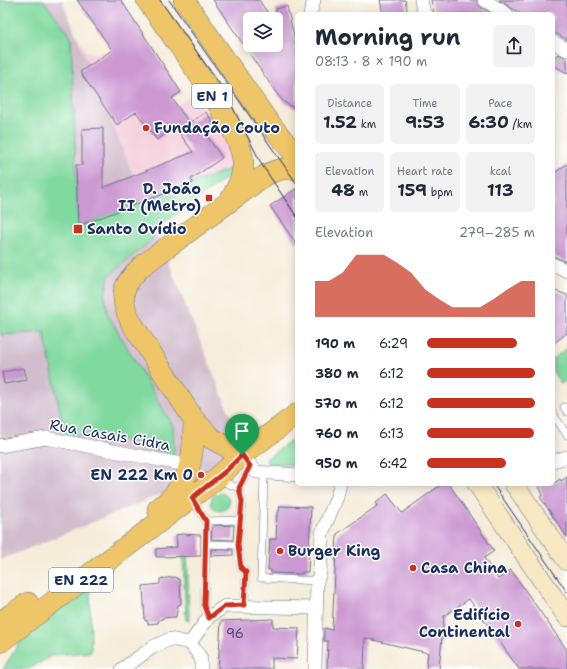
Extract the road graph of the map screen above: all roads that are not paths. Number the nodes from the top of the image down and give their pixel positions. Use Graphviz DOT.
graph roads {
  1 [pos="147,0"];
  2 [pos="184,0"];
  3 [pos="314,0"];
  4 [pos="421,0"];
  5 [pos="484,0"];
  6 [pos="311,12"];
  7 [pos="424,12"];
  8 [pos="504,12"];
  9 [pos="555,43"];
  10 [pos="567,50"];
  11 [pos="295,155"];
  12 [pos="295,168"];
  13 [pos="230,201"];
  14 [pos="555,265"];
  15 [pos="567,271"];
  16 [pos="295,416"];
  17 [pos="194,420"];
  18 [pos="556,423"];
  19 [pos="567,435"];
  20 [pos="0,446"];
  21 [pos="567,457"];
  22 [pos="555,460"];
  23 [pos="246,461"];
  24 [pos="191,466"];
  25 [pos="264,474"];
  26 [pos="295,475"];
  27 [pos="216,479"];
  28 [pos="339,486"];
  29 [pos="478,486"];
  30 [pos="239,488"];
  31 [pos="521,488"];
  32 [pos="192,498"];
  33 [pos="240,520"];
  34 [pos="206,521"];
  35 [pos="206,544"];
  36 [pos="238,545"];
  37 [pos="567,561"];
  38 [pos="317,581"];
  39 [pos="244,605"];
  40 [pos="315,608"];
  41 [pos="30,609"];
  42 [pos="567,617"];
  43 [pos="209,618"];
  44 [pos="0,619"];
  45 [pos="0,622"];
  46 [pos="0,638"];
  47 [pos="0,642"];
  48 [pos="190,642"];
  49 [pos="0,649"];
  50 [pos="122,669"];
  51 [pos="201,669"];
  52 [pos="315,669"];
  1 -- 13 [label="main road, EN 1"];
  2 -- 11 [label="main road, EN 1"];
  3 -- 6 [label="street"];
  4 -- 7 [label="street"];
  5 -- 8 [label="street"];
  9 -- 10 [label="street"];
  12 -- 13 [label="main road"];
  13 -- 17 [label="main road"];
  14 -- 15 [label="street"];
  16 -- 23 [label="main road, EN 222"];
  17 -- 23 [label="main road"];
  17 -- 24 [label="main road"];
  18 -- 19 [label="lane"];
  20 -- 24 [label="street, Rua Casais Cidra"];
  21 -- 22 [label="street"];
  23 -- 25 [label="street"];
  23 -- 27 [label="main road, EN 222"];
  23 -- 30 [label="lane"];
  24 -- 41 [label="main road"];
  25 -- 26 [label="street"];
  25 -- 38 [label="lane"];
  27 -- 30 [label="lane"];
  27 -- 32 [label="main road, EN 222"];
  28 -- 38 [label="street"];
  29 -- 42 [label="main road"];
  30 -- 33 [label="lane"];
  31 -- 37 [label="main road"];
  32 -- 34 [label="lane"];
  32 -- 41 [label="main road, EN 222"];
  33 -- 34 [label="lane"];
  33 -- 36 [label="lane"];
  34 -- 35 [label="lane"];
  35 -- 36 [label="lane"];
  35 -- 43 [label="lane"];
  36 -- 39 [label="lane"];
  38 -- 40 [label="street"];
  39 -- 40 [label="street"];
  39 -- 43 [label="street"];
  40 -- 52 [label="street"];
  41 -- 44 [label="main road"];
  41 -- 45 [label="main road"];
  41 -- 46 [label="main road"];
  41 -- 47 [label="main road"];
  41 -- 49 [label="main road"];
  43 -- 48 [label="street"];
  48 -- 50 [label="street"];
  48 -- 51 [label="street"];
}
